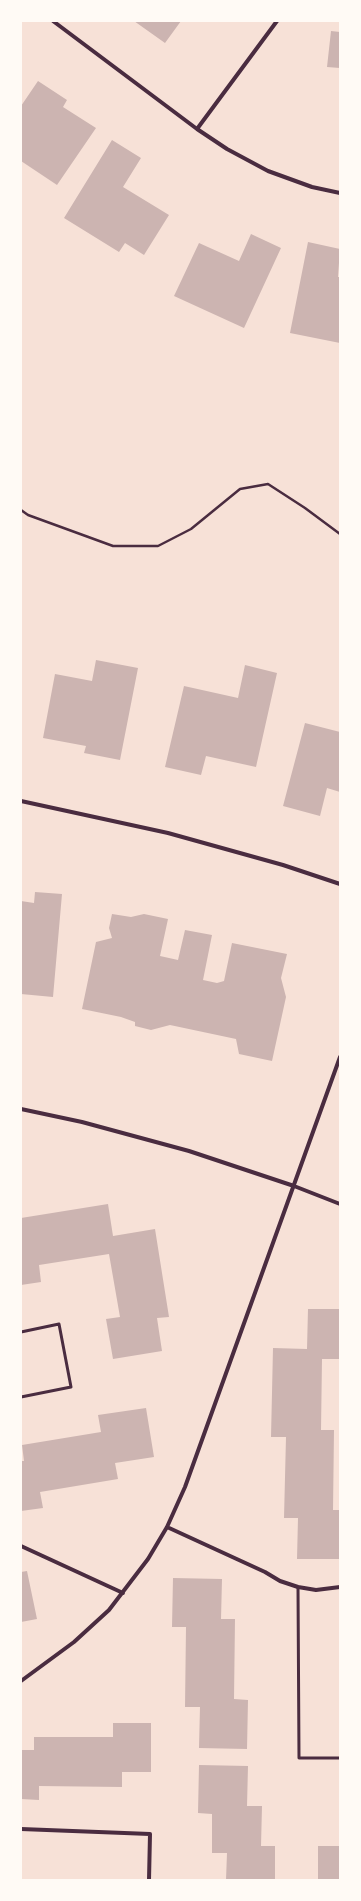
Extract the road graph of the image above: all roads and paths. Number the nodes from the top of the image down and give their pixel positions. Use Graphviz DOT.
graph roads {
  1 [pos="53,21"];
  2 [pos="278,21"];
  3 [pos="197,129"];
  4 [pos="340,193"];
  5 [pos="21,510"];
  6 [pos="340,534"];
  7 [pos="21,802"];
  8 [pos="340,884"];
  9 [pos="340,1057"];
  10 [pos="21,1109"];
  11 [pos="294,1186"];
  12 [pos="340,1204"];
  13 [pos="21,1332"];
  14 [pos="21,1397"];
  15 [pos="167,1527"];
  16 [pos="21,1546"];
  17 [pos="298,1587"];
  18 [pos="340,1587"];
  19 [pos="123,1593"];
  20 [pos="21,1681"];
  21 [pos="340,1758"];
  22 [pos="21,1829"];
  23 [pos="149,1880"];
  1 -- 3 [label="street"];
  2 -- 3 [label="street"];
  3 -- 4 [label="street"];
  5 -- 6 [label="path"];
  7 -- 8 [label="street"];
  9 -- 11 [label="street"];
  10 -- 11 [label="street"];
  11 -- 12 [label="street"];
  11 -- 15 [label="street"];
  13 -- 14 [label="lane"];
  15 -- 17 [label="street"];
  15 -- 19 [label="street"];
  16 -- 19 [label="street"];
  17 -- 18 [label="street"];
  17 -- 21 [label="lane"];
  19 -- 20 [label="street"];
  22 -- 23 [label="street"];
}
